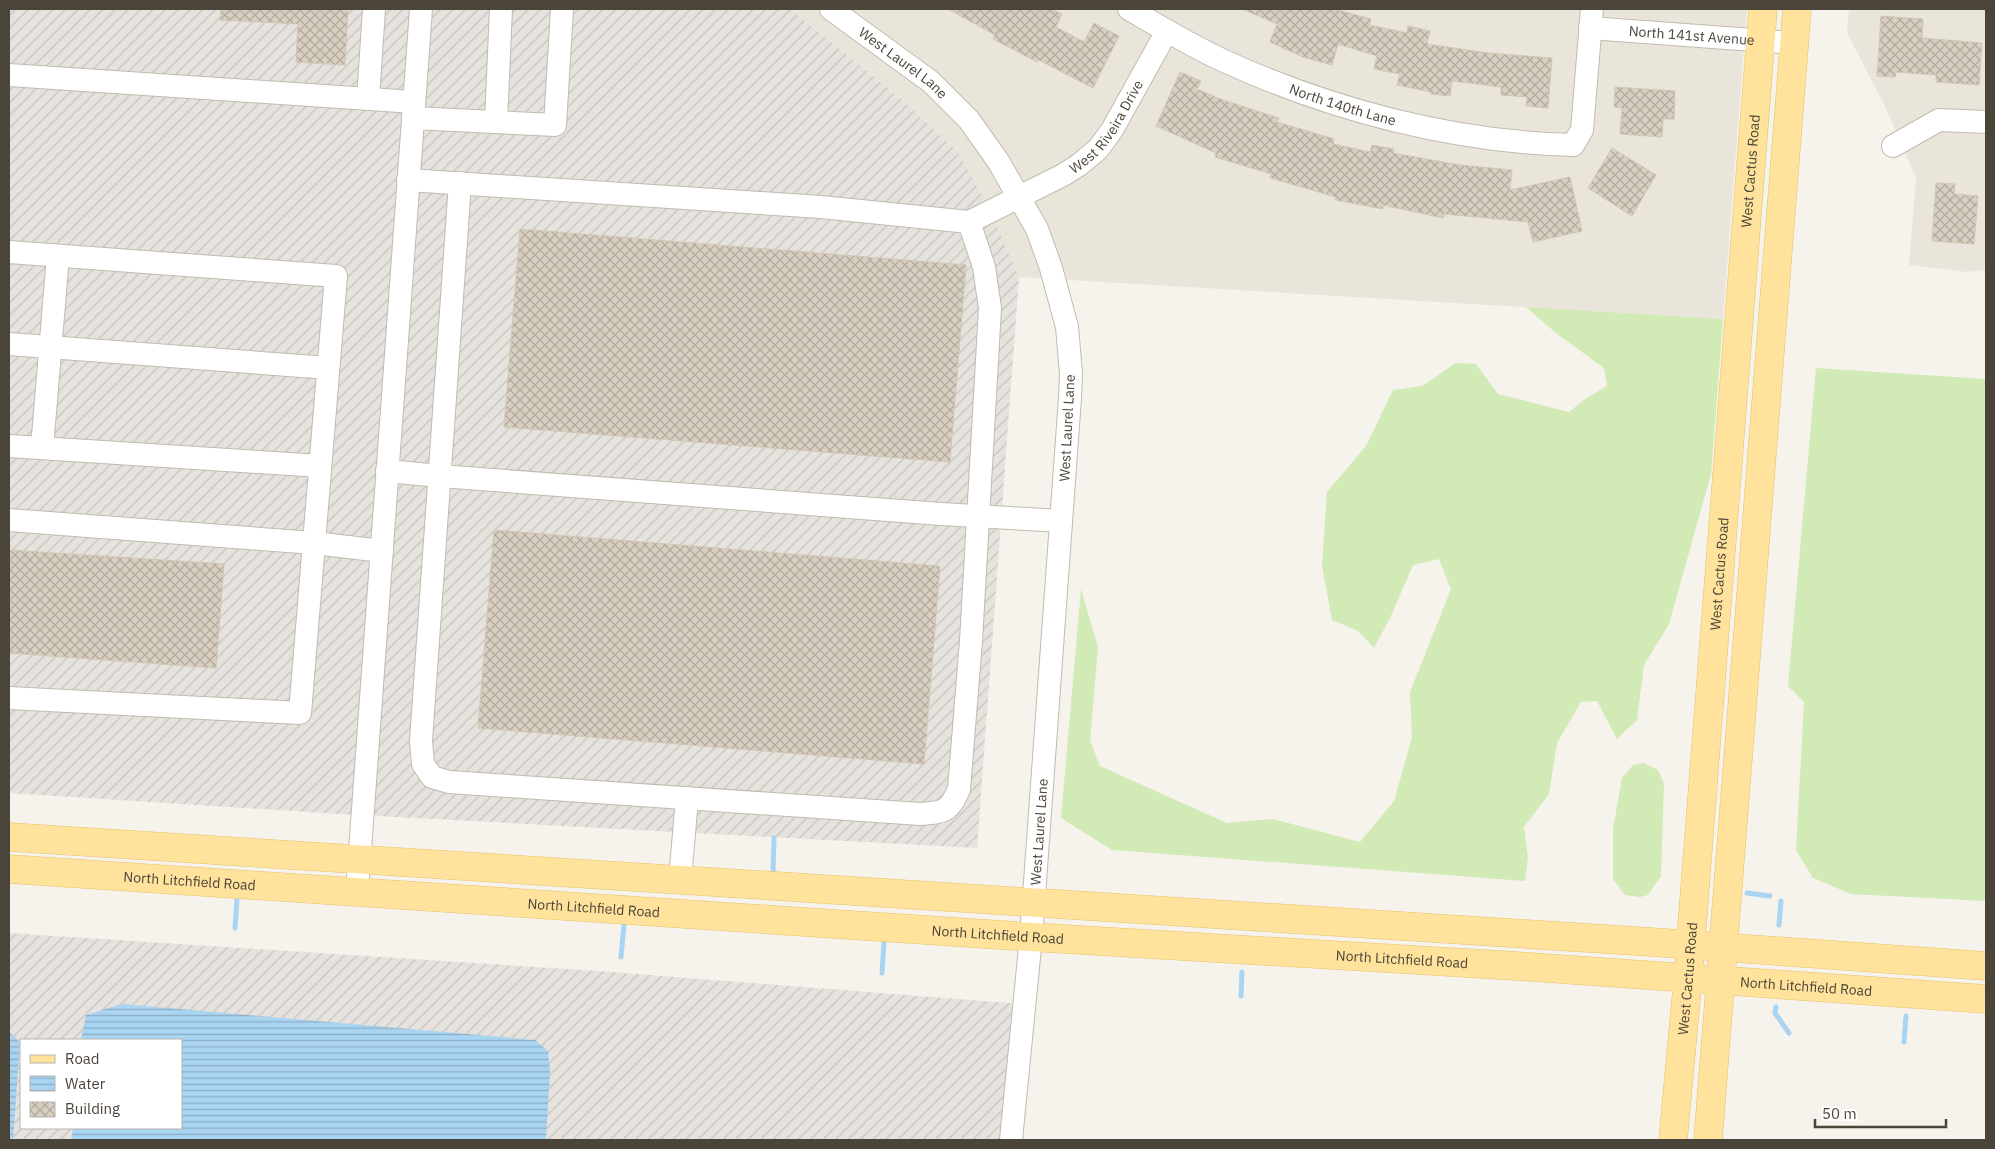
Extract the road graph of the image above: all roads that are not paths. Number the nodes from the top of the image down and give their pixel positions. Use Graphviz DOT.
graph roads {
  1 [pos="374,9"];
  2 [pos="421,9"];
  3 [pos="501,9"];
  4 [pos="562,9"];
  5 [pos="831,9"];
  6 [pos="1129,9"];
  7 [pos="1763,9"];
  8 [pos="1797,9"];
  9 [pos="1591,18"];
  10 [pos="1167,31"];
  11 [pos="1761,41"];
  12 [pos="1794,43"];
  13 [pos="9,75"];
  14 [pos="368,99"];
  15 [pos="413,110"];
  16 [pos="496,121"];
  17 [pos="1986,122"];
  18 [pos="1893,146"];
  19 [pos="408,180"];
  20 [pos="460,183"];
  21 [pos="1019,196"];
  22 [pos="969,222"];
  23 [pos="9,252"];
  24 [pos="58,256"];
  25 [pos="9,344"];
  26 [pos="50,347"];
  27 [pos="328,368"];
  28 [pos="9,446"];
  29 [pos="42,448"];
  30 [pos="320,466"];
  31 [pos="387,471"];
  32 [pos="440,476"];
  33 [pos="979,516"];
  34 [pos="9,520"];
  35 [pos="1062,522"];
  36 [pos="314,543"];
  37 [pos="382,551"];
  38 [pos="9,698"];
  39 [pos="687,798"];
  40 [pos="9,837"];
  41 [pos="359,860"];
  42 [pos="9,869"];
  43 [pos="680,880"];
  44 [pos="357,892"];
  45 [pos="1034,904"];
  46 [pos="1031,937"];
  47 [pos="1690,946"];
  48 [pos="1723,948"];
  49 [pos="1986,966"];
  50 [pos="1688,978"];
  51 [pos="1722,980"];
  52 [pos="1986,999"];
  53 [pos="1012,1140"];
  54 [pos="1673,1140"];
  55 [pos="1708,1140"];
  1 -- 14 [label="street"];
  2 -- 15 [label="street"];
  3 -- 16 [label="street"];
  4 -- 16 [label="street"];
  5 -- 21 [label="street, West Laurel Lane"];
  6 -- 10 [label="street, North 140th Lane"];
  7 -- 11 [label="main road, West Cactus Road"];
  8 -- 12 [label="main road"];
  9 -- 10 [label="street, North 140th Lane"];
  9 -- 11 [label="street, North 141st Avenue"];
  10 -- 21 [label="street, West Riveira Drive"];
  11 -- 12 [label="street, North 141st Avenue"];
  11 -- 47 [label="main road, West Cactus Road"];
  12 -- 48 [label="main road"];
  13 -- 14 [label="street"];
  14 -- 15 [label="street"];
  15 -- 16 [label="street"];
  15 -- 19 [label="street"];
  17 -- 18 [label="street"];
  19 -- 20 [label="street"];
  19 -- 31 [label="street"];
  20 -- 22 [label="street"];
  20 -- 32 [label="street"];
  21 -- 22 [label="street, West Riveira Drive"];
  21 -- 35 [label="street, West Laurel Lane"];
  22 -- 33 [label="street"];
  23 -- 24 [label="street"];
  24 -- 26 [label="street"];
  24 -- 27 [label="street"];
  25 -- 26 [label="street"];
  26 -- 27 [label="street"];
  26 -- 29 [label="street"];
  27 -- 30 [label="street"];
  28 -- 29 [label="street"];
  29 -- 30 [label="street"];
  30 -- 36 [label="street"];
  31 -- 32 [label="street"];
  31 -- 37 [label="street"];
  32 -- 33 [label="street"];
  32 -- 39 [label="street"];
  33 -- 35 [label="street"];
  33 -- 39 [label="street"];
  34 -- 36 [label="street"];
  35 -- 45 [label="street, West Laurel Lane"];
  36 -- 37 [label="street"];
  36 -- 38 [label="street"];
  37 -- 41 [label="street"];
  39 -- 43 [label="street"];
  40 -- 41 [label="main road"];
  41 -- 43 [label="main road"];
  41 -- 44 [label="street"];
  42 -- 44 [label="main road, North Litchfield Road"];
  43 -- 45 [label="main road"];
  44 -- 46 [label="main road, North Litchfield Road"];
  45 -- 46 [label="street, West Laurel Lane"];
  45 -- 47 [label="main road"];
  46 -- 50 [label="main road, North Litchfield Road"];
  46 -- 53 [label="street, West Laurel Lane"];
  47 -- 48 [label="main road"];
  47 -- 50 [label="main road, West Cactus Road"];
  48 -- 49 [label="main road"];
  48 -- 51 [label="main road"];
  50 -- 51 [label="main road, North Litchfield Road"];
  50 -- 54 [label="main road, West Cactus Road"];
  51 -- 52 [label="main road, North Litchfield Road"];
  51 -- 55 [label="main road"];
}
